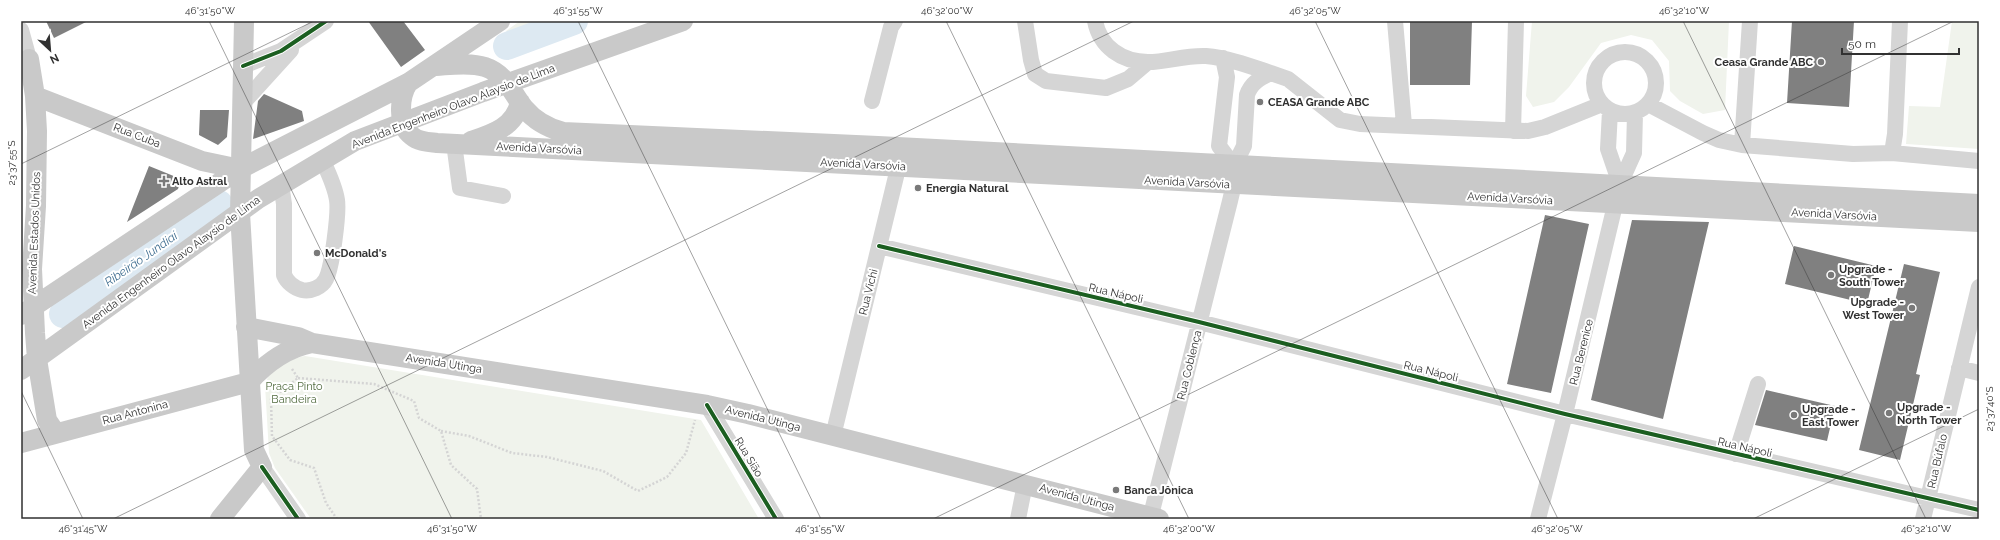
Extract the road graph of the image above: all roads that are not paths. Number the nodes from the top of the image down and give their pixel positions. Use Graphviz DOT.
graph roads {
  1 [pos="244,21"];
  2 [pos="326,21"];
  3 [pos="500,21"];
  4 [pos="683,21"];
  5 [pos="895,21"];
  6 [pos="1025,21"];
  7 [pos="1095,21"];
  8 [pos="1396,21"];
  9 [pos="1516,21"];
  10 [pos="1750,21"];
  11 [pos="1900,21"];
  12 [pos="21,30"];
  13 [pos="299,41"];
  14 [pos="1223,58"];
  15 [pos="1148,62"];
  16 [pos="25,63"];
  17 [pos="242,66"];
  18 [pos="436,66"];
  19 [pos="1271,73"];
  20 [pos="408,83"];
  21 [pos="508,84"];
  22 [pos="36,96"];
  23 [pos="872,101"];
  24 [pos="520,102"];
  25 [pos="242,104"];
  26 [pos="1648,104"];
  27 [pos="1606,107"];
  28 [pos="1634,113"];
  29 [pos="403,122"];
  30 [pos="1404,125"];
  31 [pos="1513,131"];
  32 [pos="457,144"];
  33 [pos="1742,145"];
  34 [pos="1892,153"];
  35 [pos="901,156"];
  36 [pos="322,159"];
  37 [pos="1979,161"];
  38 [pos="240,169"];
  39 [pos="1234,175"];
  40 [pos="281,184"];
  41 [pos="1618,194"];
  42 [pos="503,196"];
  43 [pos="1979,204"];
  44 [pos="240,213"];
  45 [pos="1979,222"];
  46 [pos="879,246"];
  47 [pos="1979,287"];
  48 [pos="27,311"];
  49 [pos="1199,322"];
  50 [pos="246,327"];
  51 [pos="312,343"];
  52 [pos="37,359"];
  53 [pos="1959,368"];
  54 [pos="21,370"];
  55 [pos="1979,373"];
  56 [pos="249,382"];
  57 [pos="1758,384"];
  58 [pos="703,405"];
  59 [pos="1566,414"];
  60 [pos="58,432"];
  61 [pos="833,436"];
  62 [pos="21,443"];
  63 [pos="1736,454"];
  64 [pos="262,467"];
  65 [pos="1025,484"];
  66 [pos="1928,498"];
  67 [pos="1979,510"];
  68 [pos="1153,518"];
  69 [pos="220,519"];
  70 [pos="298,519"];
  71 [pos="776,519"];
  72 [pos="1018,519"];
  73 [pos="1538,519"];
  74 [pos="1923,519"];
  1 -- 17 [label="main road"];
  2 -- 13 [label="street"];
  3 -- 18 [label="main road"];
  4 -- 21 [label="main road, Avenida Engenheiro Olavo Alaysio de Lima"];
  5 -- 23 [label="street"];
  6 -- 15 [label="street"];
  7 -- 15 [label="street"];
  8 -- 30 [label="street"];
  9 -- 31 [label="street"];
  10 -- 33 [label="street"];
  11 -- 34 [label="street"];
  12 -- 16 [label="street, Avenida Estados Unidos"];
  13 -- 17 [label="street"];
  13 -- 25 [label="street"];
  14 -- 15 [label="street"];
  14 -- 19 [label="street"];
  14 -- 39 [label="street"];
  16 -- 22 [label="main road, Avenida Estados Unidos"];
  17 -- 25 [label="main road"];
  18 -- 20 [label="main road"];
  18 -- 21 [label="main road, Avenida Varsóvia"];
  19 -- 30 [label="street"];
  19 -- 39 [label="street, Rua Coblença"];
  20 -- 29 [label="main road"];
  20 -- 38 [label="main road"];
  21 -- 24 [label="main road, Avenida Varsóvia"];
  21 -- 29 [label="main road, Avenida Engenheiro Olavo Alaysio de Lima"];
  22 -- 38 [label="main road, Rua Cuba"];
  22 -- 48 [label="main road, Avenida Estados Unidos"];
  24 -- 32 [label="main road"];
  24 -- 35 [label="main road, Avenida Varsóvia"];
  25 -- 38 [label="main road"];
  26 -- 27 [label="street"];
  26 -- 28 [label="street"];
  26 -- 33 [label="street"];
  27 -- 28 [label="street"];
  27 -- 31 [label="street"];
  27 -- 41 [label="street"];
  28 -- 41 [label="street, Rua Berenice"];
  29 -- 32 [label="main road, Avenida Varsóvia"];
  29 -- 36 [label="main road, Avenida Engenheiro Olavo Alaysio de Lima"];
  30 -- 31 [label="street"];
  32 -- 35 [label="main road, Avenida Varsóvia"];
  32 -- 42 [label="street"];
  33 -- 34 [label="street"];
  34 -- 37 [label="street"];
  35 -- 39 [label="main road, Avenida Varsóvia"];
  35 -- 46 [label="street, Rua Vichi"];
  36 -- 40 [label="main road, Avenida Engenheiro Olavo Alaysio de Lima"];
  36 -- 40 [label="street"];
  38 -- 44 [label="main road"];
  38 -- 48 [label="main road"];
  39 -- 41 [label="main road, Avenida Varsóvia"];
  39 -- 49 [label="street, Rua Coblença"];
  40 -- 44 [label="main road, Avenida Engenheiro Olavo Alaysio de Lima"];
  41 -- 43 [label="main road, Avenida Varsóvia"];
  41 -- 45 [label="main road, Avenida Varsóvia"];
  41 -- 59 [label="street, Rua Berenice"];
  44 -- 50 [label="main road"];
  44 -- 52 [label="main road, Avenida Engenheiro Olavo Alaysio de Lima"];
  46 -- 49 [label="street, Rua Nápoli"];
  46 -- 61 [label="street, Rua Vichi"];
  47 -- 53 [label="street, Rua Búfalo"];
  48 -- 52 [label="main road, Avenida Estados Unidos"];
  49 -- 59 [label="street, Rua Nápoli"];
  49 -- 68 [label="street, Rua Coblença"];
  50 -- 51 [label="main road, Avenida Utinga"];
  50 -- 56 [label="main road"];
  51 -- 56 [label="main road, Avenida Utinga"];
  51 -- 58 [label="main road, Avenida Utinga"];
  52 -- 54 [label="main road, Avenida Engenheiro Olavo Alaysio de Lima"];
  52 -- 60 [label="main road, Avenida Estados Unidos"];
  53 -- 55 [label="street"];
  53 -- 66 [label="street, Rua Búfalo"];
  56 -- 60 [label="main road, Rua Antonina"];
  56 -- 64 [label="main road"];
  57 -- 63 [label="street"];
  58 -- 61 [label="main road, Avenida Utinga"];
  58 -- 71 [label="street, Rua Sião"];
  59 -- 63 [label="street, Rua Nápoli"];
  59 -- 73 [label="street, Rua Berenice"];
  60 -- 62 [label="main road, Rua Antonina"];
  61 -- 65 [label="main road, Avenida Utinga"];
  63 -- 66 [label="street, Rua Nápoli"];
  64 -- 69 [label="main road"];
  64 -- 70 [label="street"];
  65 -- 68 [label="main road, Avenida Utinga"];
  65 -- 72 [label="street"];
  66 -- 67 [label="street, Rua Nápoli"];
  66 -- 74 [label="street, Rua Búfalo"];
}
